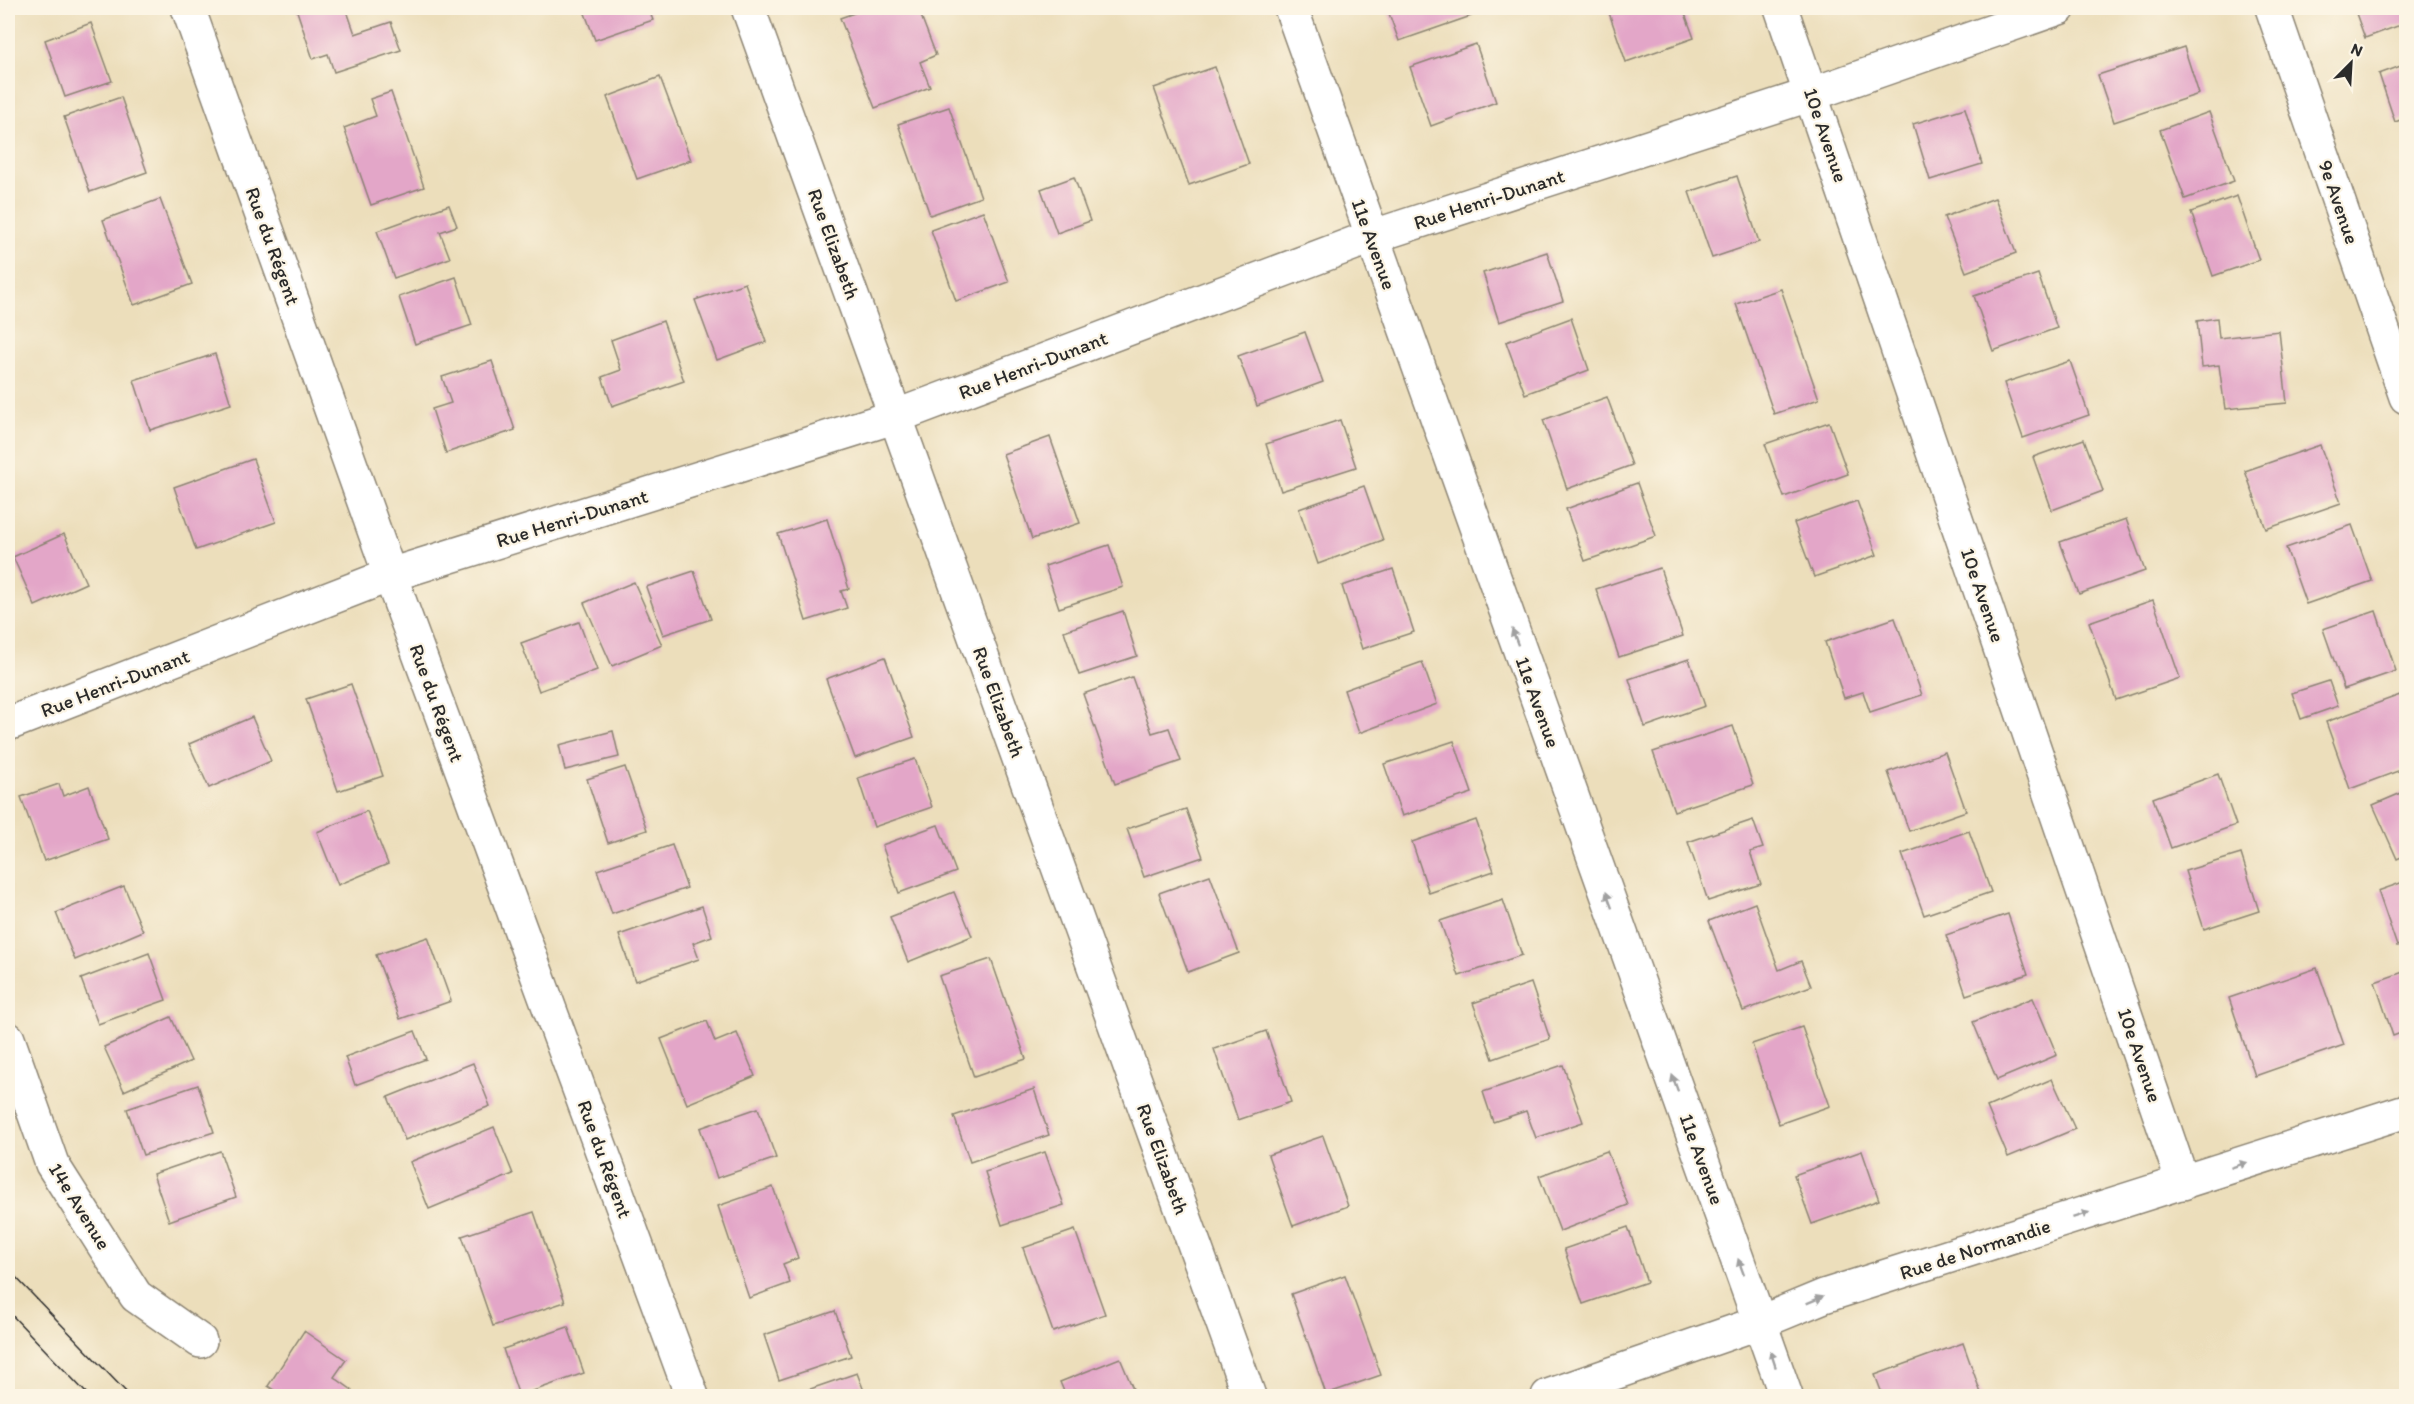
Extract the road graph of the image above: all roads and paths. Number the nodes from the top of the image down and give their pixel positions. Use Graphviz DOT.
graph roads {
  1 [pos="188,8"];
  2 [pos="748,8"];
  3 [pos="1291,8"];
  4 [pos="1781,8"];
  5 [pos="2059,8"];
  6 [pos="2272,8"];
  7 [pos="1812,94"];
  8 [pos="1371,237"];
  9 [pos="2406,397"];
  10 [pos="897,416"];
  11 [pos="390,575"];
  12 [pos="8,724"];
  13 [pos="8,1039"];
  14 [pos="2406,1111"];
  15 [pos="2183,1183"];
  16 [pos="1761,1322"];
  17 [pos="200,1341"];
  18 [pos="692,1396"];
  19 [pos="1249,1396"];
  20 [pos="1548,1396"];
  21 [pos="1786,1396"];
  1 -- 11 [label="street, Rue du Régent"];
  2 -- 10 [label="street, Rue Elizabeth"];
  3 -- 8 [label="street, 11e Avenue"];
  4 -- 7 [label="street, 10e Avenue"];
  5 -- 7 [label="street, Rue Henri-Dunant"];
  6 -- 9 [label="street, 9e Avenue"];
  7 -- 8 [label="street, Rue Henri-Dunant"];
  7 -- 15 [label="street, 10e Avenue"];
  8 -- 10 [label="street, Rue Henri-Dunant"];
  16 -- 8 [label="street, 11e Avenue, one-way"];
  10 -- 11 [label="street, Rue Henri-Dunant"];
  10 -- 19 [label="street, Rue Elizabeth"];
  11 -- 12 [label="street, Rue Henri-Dunant"];
  11 -- 18 [label="street, Rue du Régent"];
  13 -- 17 [label="street, 14e Avenue"];
  15 -- 14 [label="street, Rue de Normandie, one-way"];
  16 -- 15 [label="street, Rue de Normandie, one-way"];
  16 -- 20 [label="street, Rue de Normandie"];
  21 -- 16 [label="street, 11e Avenue, one-way"];
}
